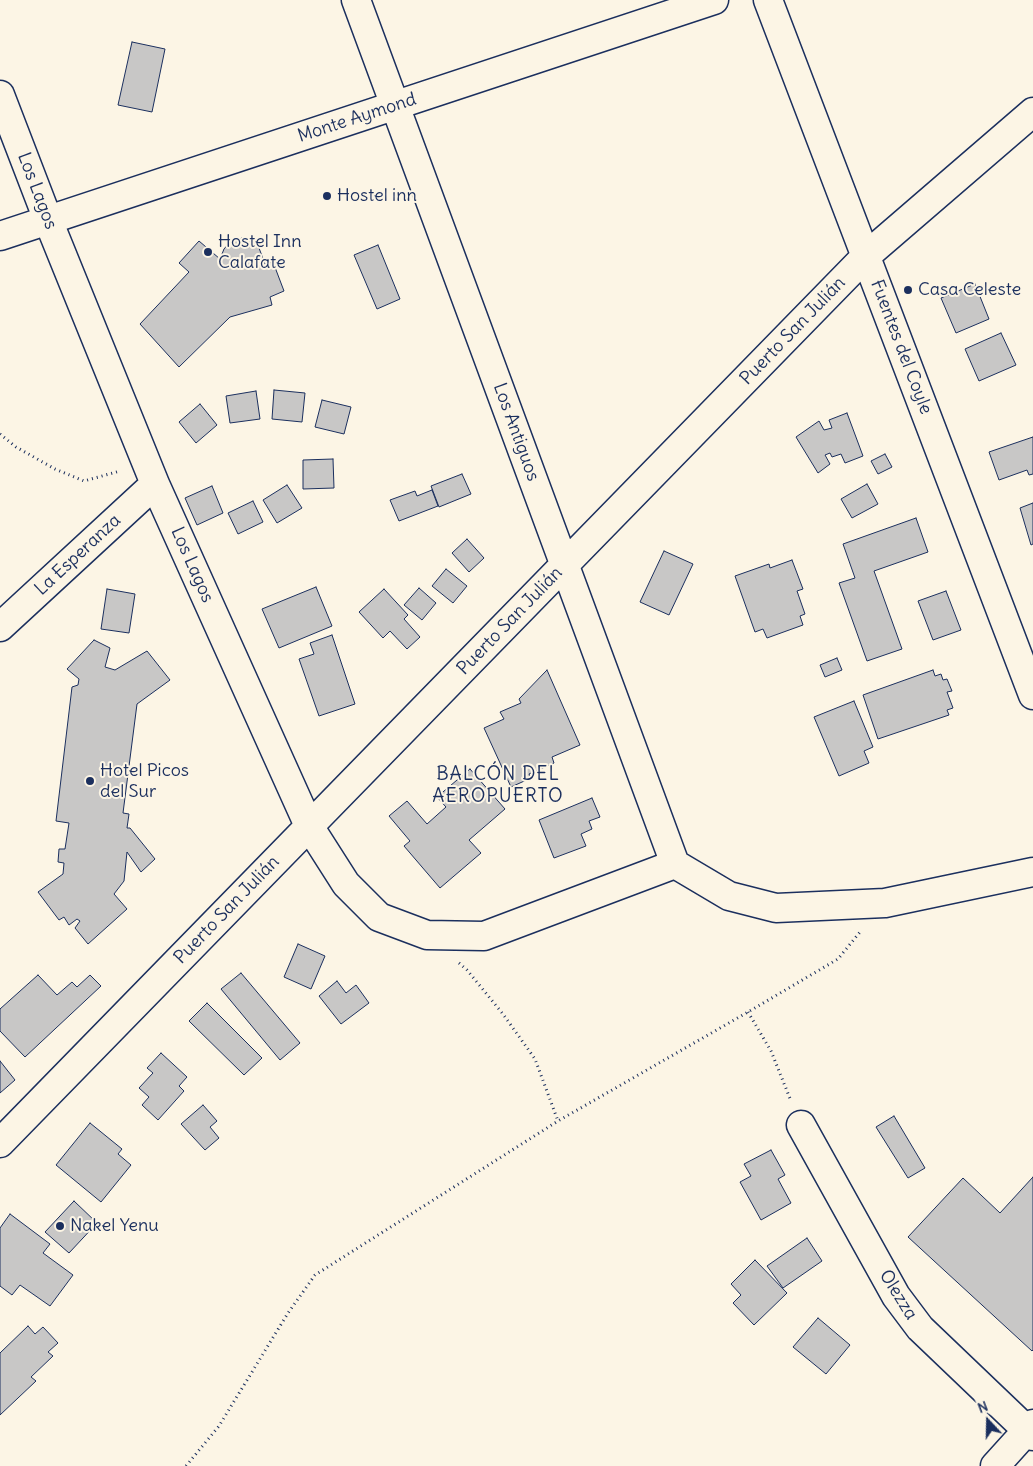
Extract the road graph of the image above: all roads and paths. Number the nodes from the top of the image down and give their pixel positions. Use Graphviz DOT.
graph roads {
  1 [pos="356,0"];
  2 [pos="714,0"];
  3 [pos="768,0"];
  4 [pos="0,94"];
  5 [pos="395,106"];
  6 [pos="1033,112"];
  7 [pos="48,220"];
  8 [pos="0,236"];
  9 [pos="866,256"];
  10 [pos="0,434"];
  11 [pos="151,474"];
  12 [pos="565,565"];
  13 [pos="0,627"];
  14 [pos="1033,695"];
  15 [pos="310,826"];
  16 [pos="676,864"];
  17 [pos="1033,872"];
  18 [pos="884,903"];
  19 [pos="427,935"];
  20 [pos="748,1012"];
  21 [pos="558,1121"];
  22 [pos="801,1125"];
  23 [pos="0,1143"];
  24 [pos="1031,1430"];
  25 [pos="186,1466"];
  26 [pos="995,1466"];
  1 -- 5 [label="street, Los Antiguos"];
  2 -- 5 [label="street, Monte Aymond"];
  3 -- 9 [label="street, Fuentes del Coyle"];
  4 -- 7 [label="street, Los Lagos"];
  5 -- 7 [label="street, Monte Aymond"];
  5 -- 12 [label="street, Los Antiguos"];
  6 -- 9 [label="street, Puerto San Julián"];
  7 -- 8 [label="street, Monte Aymond"];
  7 -- 11 [label="street, Los Lagos"];
  9 -- 12 [label="street, Puerto San Julián"];
  9 -- 14 [label="street, Fuentes del Coyle"];
  10 -- 11 [label="path"];
  11 -- 13 [label="street, La Esperanza"];
  11 -- 15 [label="street, Los Lagos"];
  12 -- 15 [label="street, Puerto San Julián"];
  12 -- 16 [label="street, Los Antiguos"];
  15 -- 19 [label="street, Los Lagos"];
  15 -- 23 [label="street, Puerto San Julián"];
  16 -- 18 [label="street"];
  16 -- 19 [label="street, Los Lagos"];
  17 -- 18 [label="street"];
  18 -- 20 [label="path"];
  19 -- 21 [label="path"];
  20 -- 21 [label="path"];
  20 -- 22 [label="path"];
  21 -- 25 [label="path"];
  22 -- 24 [label="street, Olezza"];
  24 -- 26 [label="street"];
}
